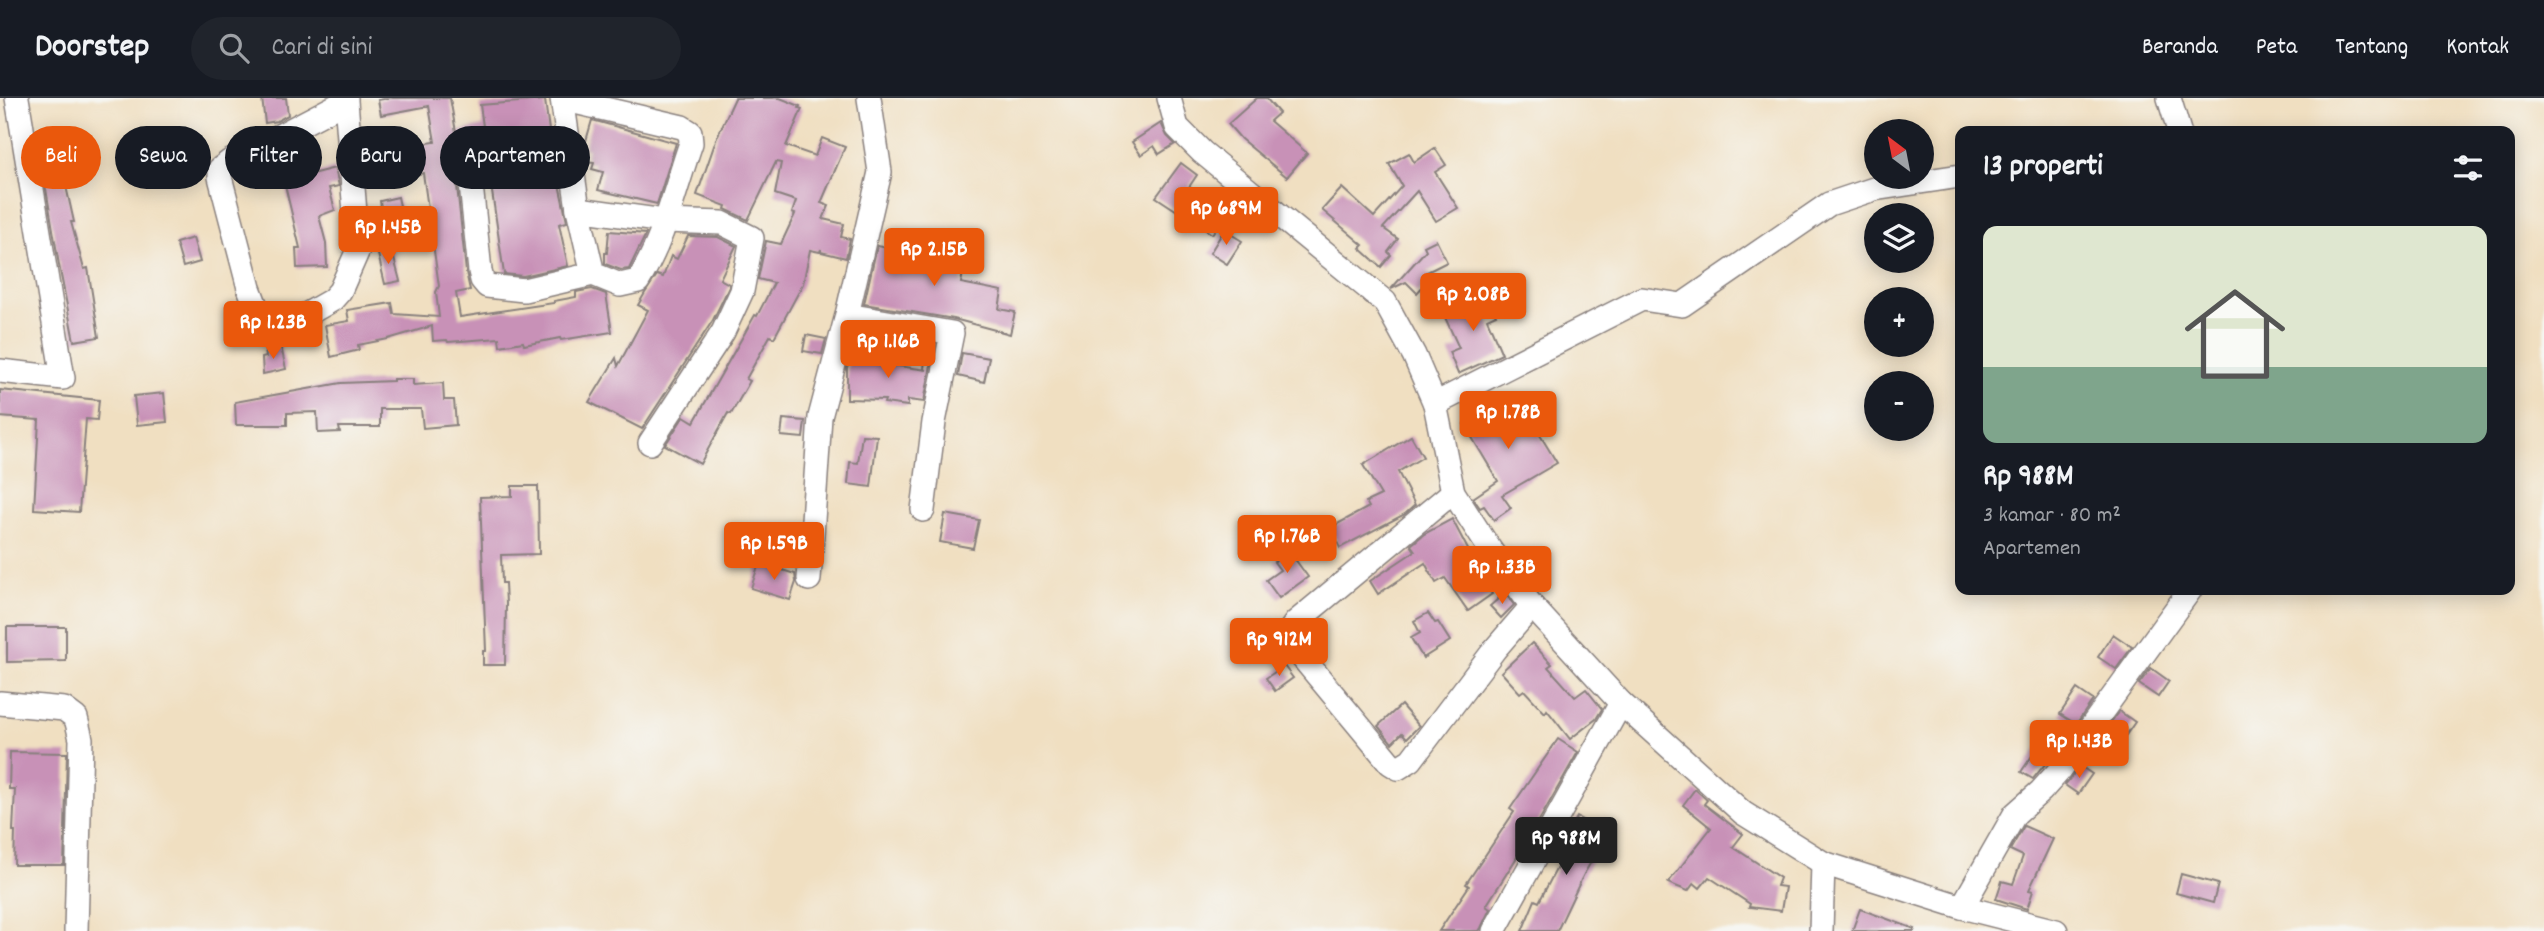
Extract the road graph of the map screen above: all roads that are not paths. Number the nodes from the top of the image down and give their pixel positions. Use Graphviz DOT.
graph roads {
  1 [pos="17,98"];
  2 [pos="562,98"];
  3 [pos="869,98"];
  4 [pos="1169,98"];
  5 [pos="2169,98"];
  6 [pos="346,99"];
  7 [pos="2177,126"];
  8 [pos="1955,177"];
  9 [pos="471,189"];
  10 [pos="578,209"];
  11 [pos="664,221"];
  12 [pos="593,274"];
  13 [pos="848,315"];
  14 [pos="0,371"];
  15 [pos="1435,404"];
  16 [pos="650,443"];
  17 [pos="1453,492"];
  18 [pos="923,510"];
  19 [pos="809,579"];
  20 [pos="2186,595"];
  21 [pos="1532,606"];
  22 [pos="0,703"];
  23 [pos="1621,703"];
  24 [pos="1823,863"];
  25 [pos="1962,907"];
  26 [pos="76,931"];
  27 [pos="1494,931"];
  28 [pos="1821,931"];
  29 [pos="2056,931"];
  1 -- 14 [label="street"];
  2 -- 10 [label="street"];
  2 -- 11 [label="street"];
  3 -- 13 [label="street"];
  4 -- 15 [label="street"];
  5 -- 7 [label="street"];
  6 -- 6 [label="street"];
  8 -- 15 [label="street"];
  9 -- 12 [label="street"];
  10 -- 11 [label="street"];
  10 -- 12 [label="street"];
  11 -- 12 [label="street"];
  11 -- 16 [label="street"];
  13 -- 18 [label="street"];
  13 -- 19 [label="street"];
  15 -- 17 [label="street"];
  17 -- 21 [label="street"];
  17 -- 21 [label="street"];
  20 -- 25 [label="street"];
  21 -- 23 [label="street"];
  22 -- 26 [label="street"];
  23 -- 24 [label="street"];
  23 -- 27 [label="street"];
  24 -- 25 [label="street"];
  24 -- 28 [label="street"];
  25 -- 29 [label="street"];
}
